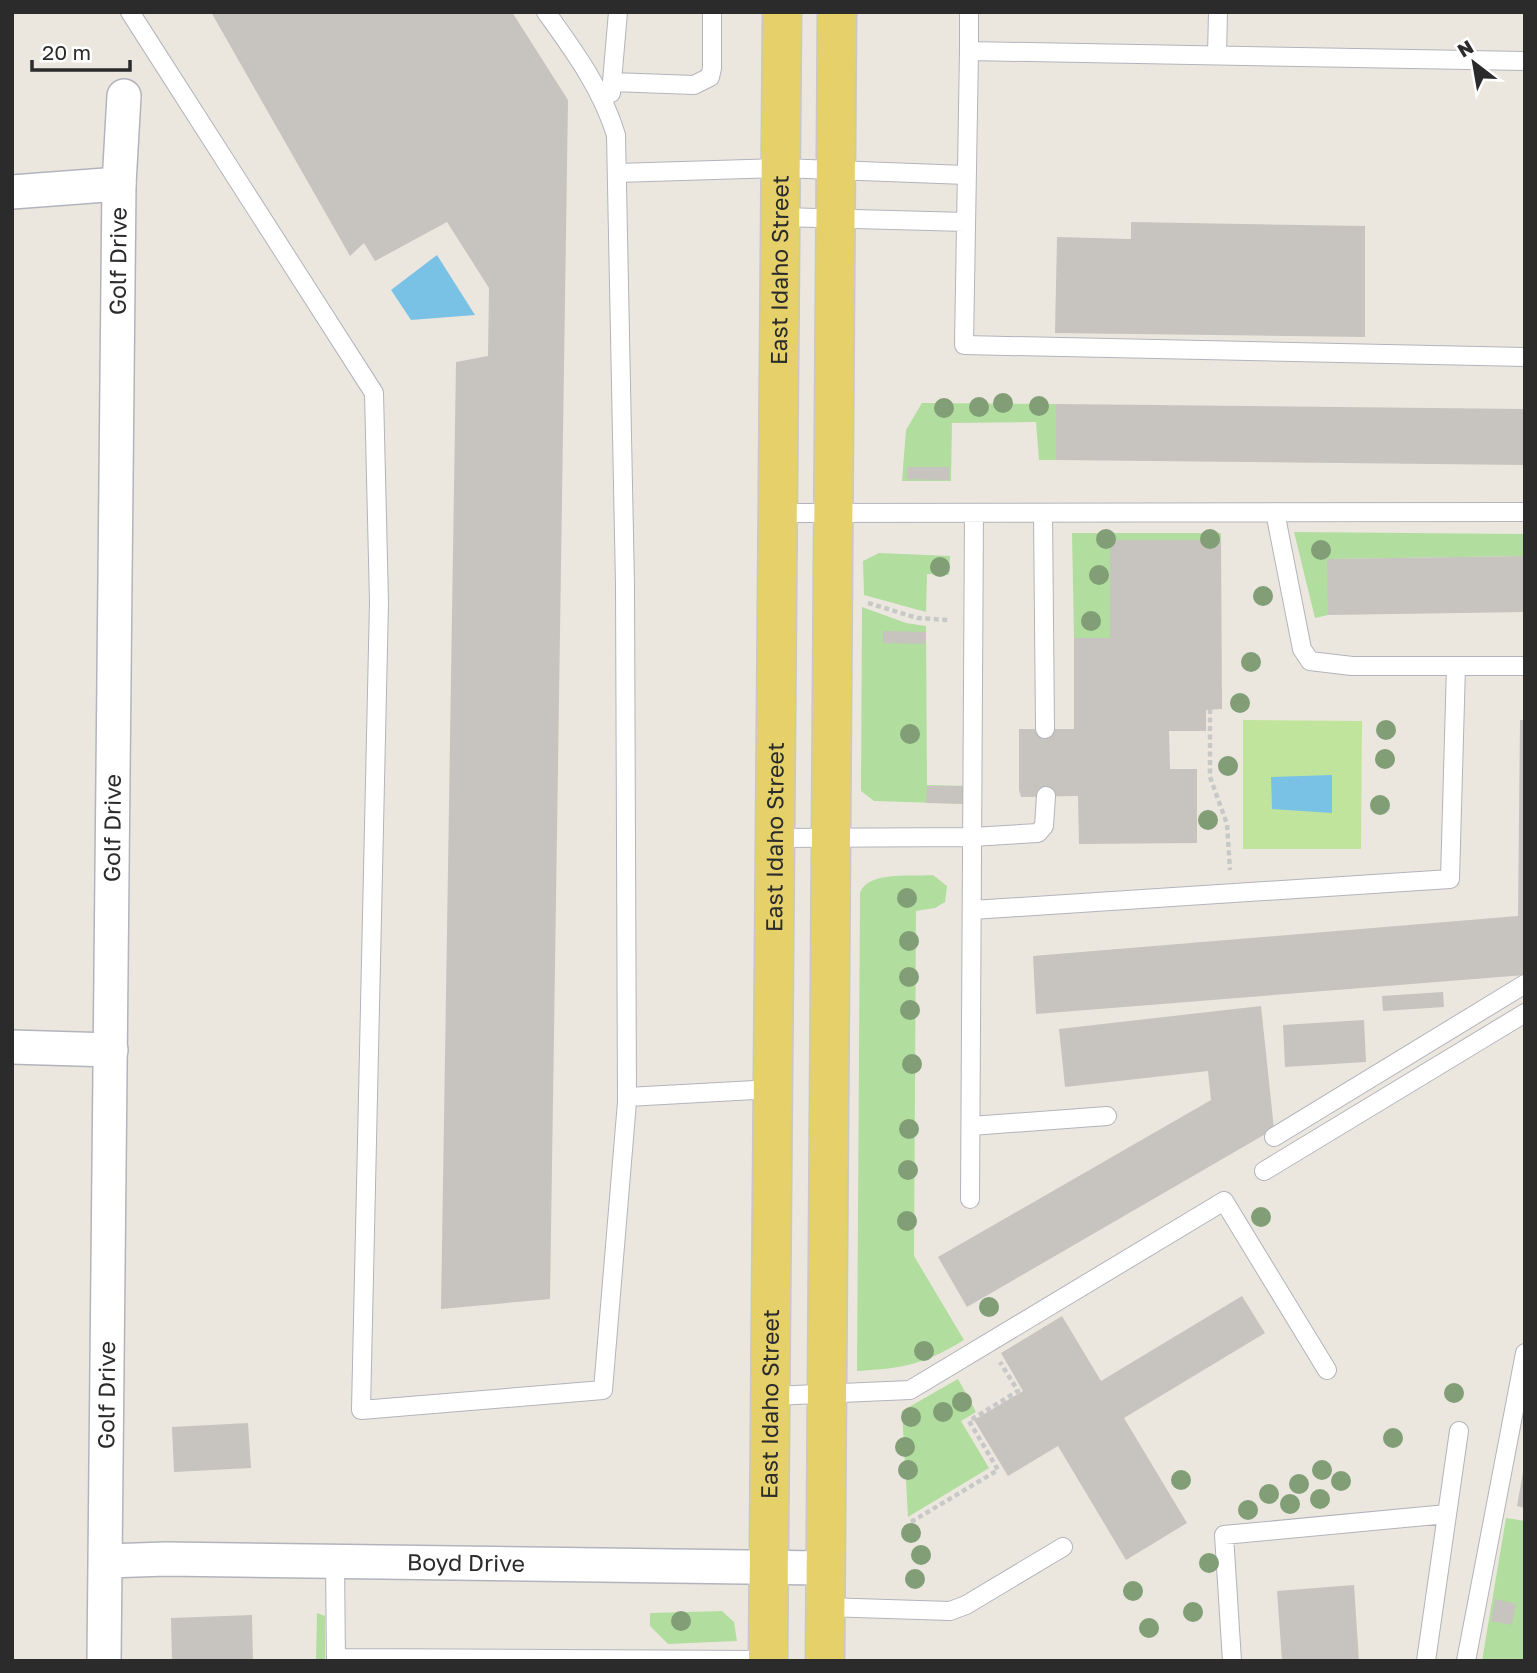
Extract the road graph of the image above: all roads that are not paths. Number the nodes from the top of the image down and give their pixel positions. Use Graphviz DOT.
graph roads {
  1 [pos="130,12"];
  2 [pos="546,12"];
  3 [pos="618,12"];
  4 [pos="712,12"];
  5 [pos="782,12"];
  6 [pos="837,12"];
  7 [pos="969,12"];
  8 [pos="1218,12"];
  9 [pos="969,51"];
  10 [pos="1217,55"];
  11 [pos="1525,61"];
  12 [pos="612,82"];
  13 [pos="124,96"];
  14 [pos="609,111"];
  15 [pos="781,167"];
  16 [pos="836,170"];
  17 [pos="617,173"];
  18 [pos="966,175"];
  19 [pos="119,184"];
  20 [pos="12,192"];
  21 [pos="781,217"];
  22 [pos="835,219"];
  23 [pos="966,222"];
  24 [pos="1525,357"];
  25 [pos="1275,512"];
  26 [pos="1525,512"];
  27 [pos="778,513"];
  28 [pos="833,513"];
  29 [pos="974,513"];
  30 [pos="1043,513"];
  31 [pos="1456,666"];
  32 [pos="1525,666"];
  33 [pos="1045,729"];
  34 [pos="1046,796"];
  35 [pos="972,837"];
  36 [pos="776,838"];
  37 [pos="830,838"];
  38 [pos="972,910"];
  39 [pos="1525,984"];
  40 [pos="1525,1013"];
  41 [pos="12,1047"];
  42 [pos="111,1049"];
  43 [pos="774,1089"];
  44 [pos="627,1097"];
  45 [pos="1107,1116"];
  46 [pos="971,1126"];
  47 [pos="1273,1136"];
  48 [pos="1264,1171"];
  49 [pos="970,1199"];
  50 [pos="1525,1353"];
  51 [pos="1327,1370"];
  52 [pos="825,1394"];
  53 [pos="772,1396"];
  54 [pos="1459,1431"];
  55 [pos="1447,1514"];
  56 [pos="1063,1547"];
  57 [pos="107,1562"];
  58 [pos="335,1562"];
  59 [pos="825,1567"];
  60 [pos="768,1568"];
  61 [pos="825,1607"];
  62 [pos="336,1659"];
  63 [pos="768,1660"];
  64 [pos="104,1661"];
  65 [pos="825,1661"];
  66 [pos="1232,1661"];
  67 [pos="1426,1661"];
  68 [pos="1466,1661"];
  1 -- 44 [label="lane"];
  2 -- 14 [label="lane"];
  3 -- 12 [label="lane"];
  4 -- 12 [label="lane"];
  5 -- 15 [label="main road, East Idaho Street"];
  6 -- 16 [label="main road"];
  7 -- 9 [label="lane"];
  8 -- 10 [label="lane"];
  9 -- 10 [label="lane"];
  9 -- 18 [label="lane"];
  10 -- 11 [label="lane"];
  12 -- 14 [label="lane"];
  13 -- 19 [label="street, Golf Drive"];
  14 -- 17 [label="lane"];
  15 -- 16 [label="lane"];
  15 -- 17 [label="lane"];
  15 -- 21 [label="main road, East Idaho Street"];
  16 -- 18 [label="lane"];
  16 -- 22 [label="main road"];
  17 -- 44 [label="lane"];
  18 -- 23 [label="lane"];
  19 -- 20 [label="street"];
  19 -- 42 [label="street, Golf Drive"];
  21 -- 22 [label="lane"];
  21 -- 27 [label="main road, East Idaho Street"];
  22 -- 23 [label="lane"];
  22 -- 28 [label="main road"];
  23 -- 24 [label="lane"];
  25 -- 26 [label="lane"];
  25 -- 30 [label="lane"];
  25 -- 31 [label="lane"];
  27 -- 28 [label="lane"];
  27 -- 36 [label="main road, East Idaho Street"];
  28 -- 29 [label="lane"];
  28 -- 37 [label="main road"];
  29 -- 30 [label="lane"];
  29 -- 35 [label="lane"];
  30 -- 33 [label="lane"];
  31 -- 32 [label="lane"];
  31 -- 38 [label="lane"];
  34 -- 35 [label="lane"];
  35 -- 37 [label="lane"];
  35 -- 38 [label="lane"];
  36 -- 37 [label="lane"];
  36 -- 43 [label="main road, East Idaho Street"];
  37 -- 52 [label="main road"];
  38 -- 46 [label="lane"];
  39 -- 47 [label="lane"];
  40 -- 48 [label="lane"];
  41 -- 42 [label="street"];
  42 -- 57 [label="street, Golf Drive"];
  43 -- 44 [label="lane"];
  43 -- 53 [label="main road, East Idaho Street"];
  45 -- 46 [label="lane"];
  46 -- 49 [label="lane"];
  50 -- 68 [label="lane"];
  51 -- 52 [label="lane"];
  52 -- 53 [label="lane"];
  52 -- 59 [label="main road"];
  53 -- 60 [label="main road, East Idaho Street"];
  54 -- 55 [label="lane"];
  55 -- 66 [label="lane"];
  55 -- 67 [label="lane"];
  56 -- 61 [label="lane"];
  57 -- 58 [label="street, Boyd Drive"];
  57 -- 64 [label="street, Golf Drive"];
  58 -- 60 [label="street, Boyd Drive"];
  58 -- 62 [label="lane"];
  59 -- 60 [label="street, Boyd Drive"];
  59 -- 61 [label="main road"];
  60 -- 63 [label="main road, East Idaho Street"];
  61 -- 65 [label="main road"];
  62 -- 63 [label="lane"];
}
